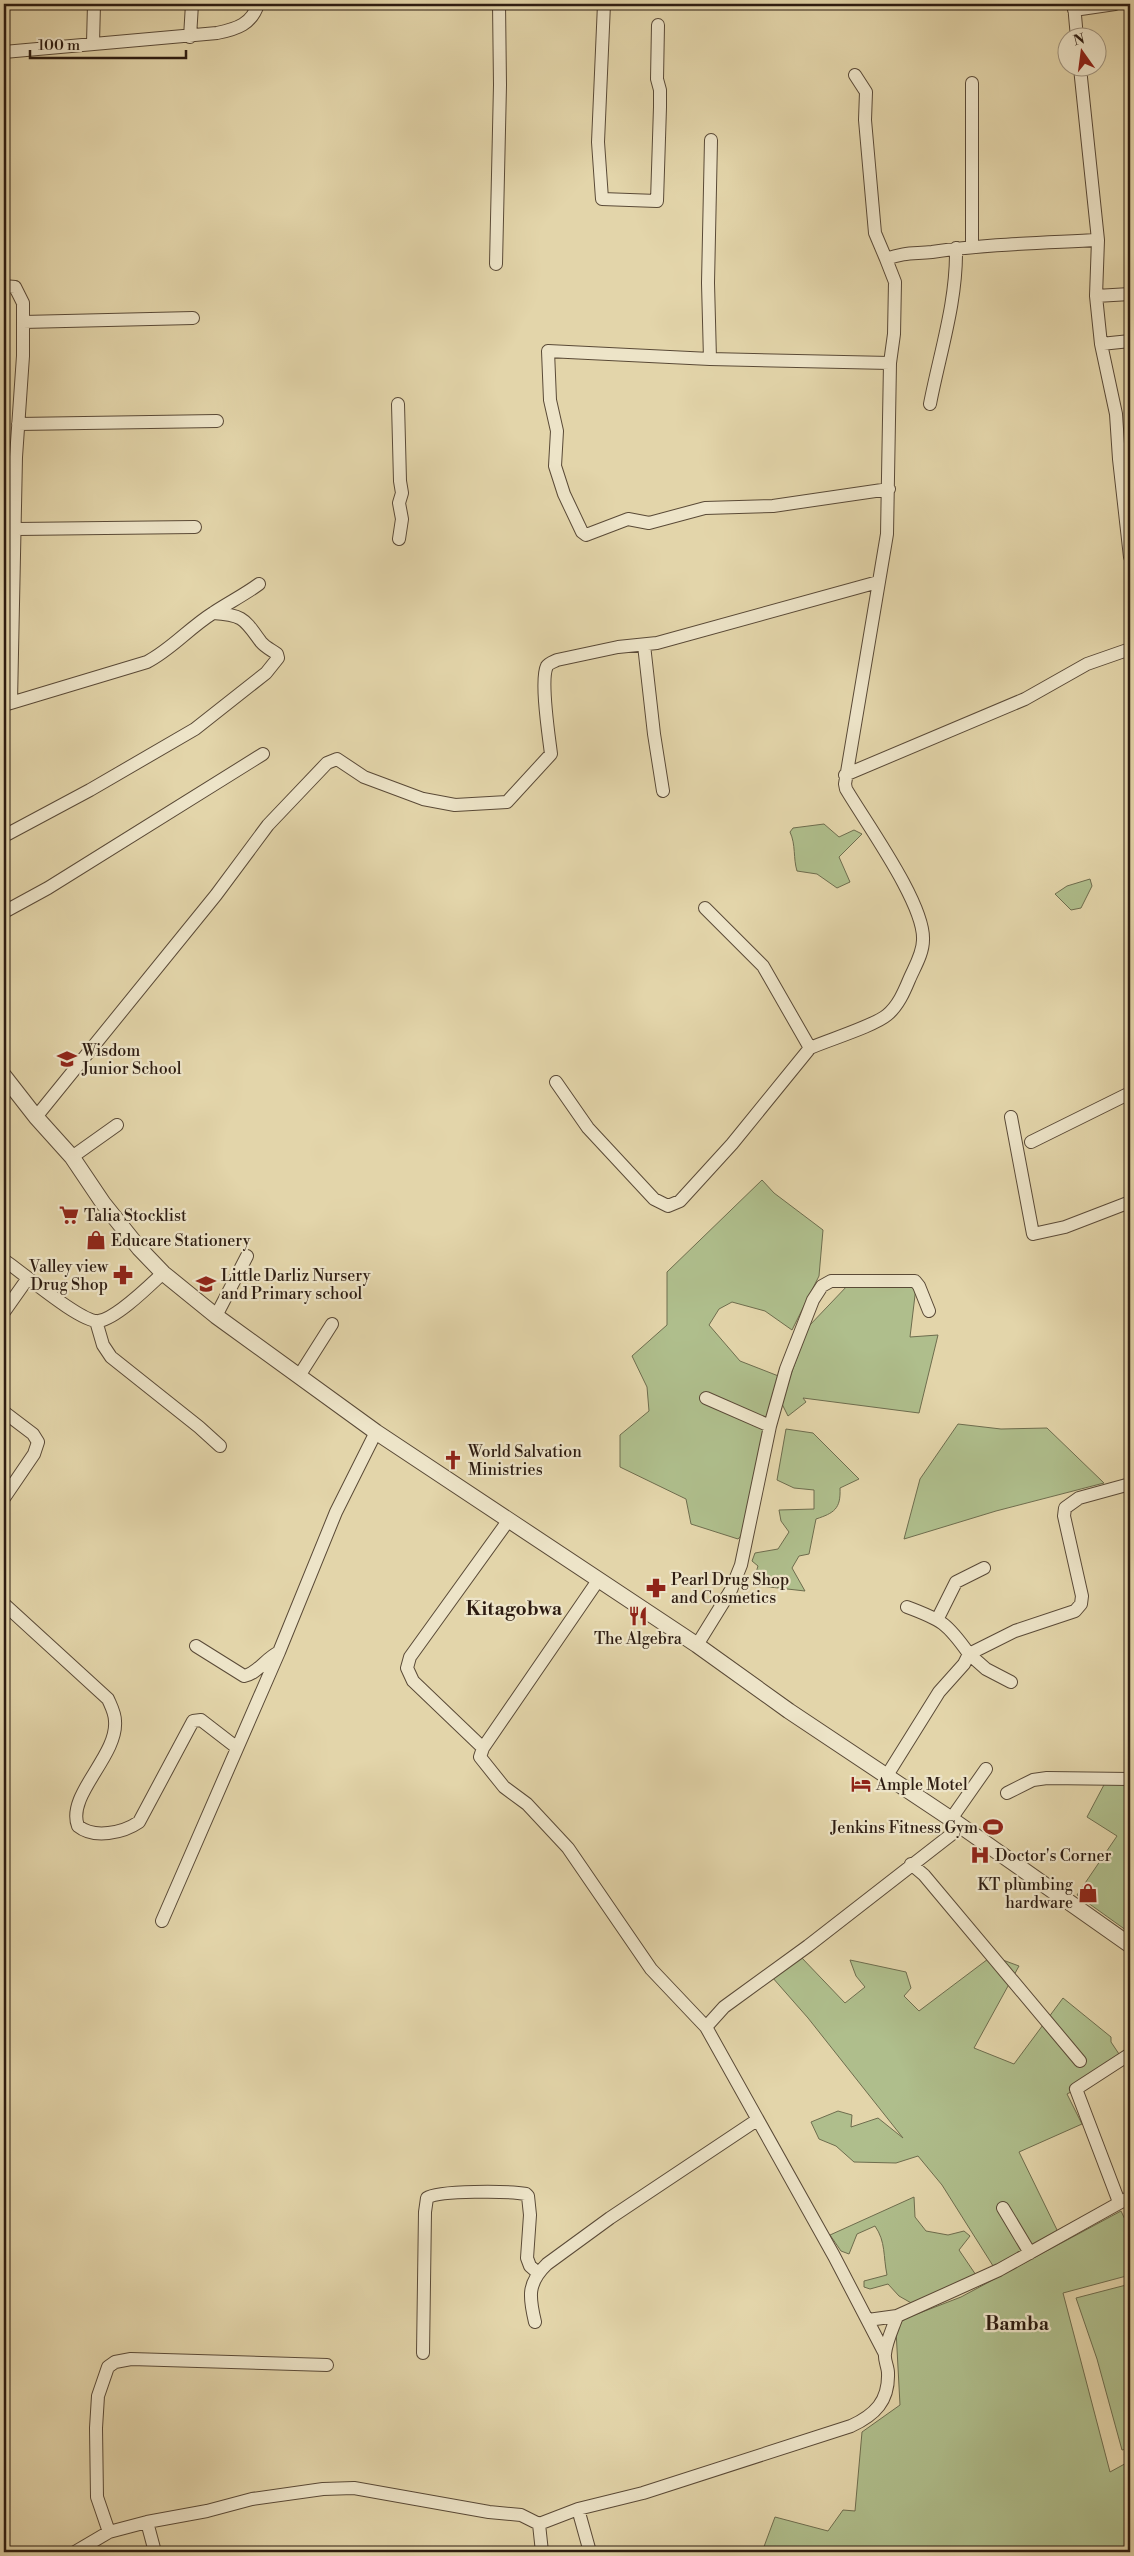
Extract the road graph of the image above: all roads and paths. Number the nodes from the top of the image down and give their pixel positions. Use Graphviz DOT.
graph roads {
  1 [pos="94,4"];
  2 [pos="192,4"];
  3 [pos="258,4"];
  4 [pos="499,4"];
  5 [pos="604,4"];
  6 [pos="1115,4"];
  7 [pos="1074,7"];
  8 [pos="658,25"];
  9 [pos="1076,28"];
  10 [pos="190,37"];
  11 [pos="93,43"];
  12 [pos="4,52"];
  13 [pos="855,76"];
  14 [pos="1081,78"];
  15 [pos="972,84"];
  16 [pos="711,140"];
  17 [pos="1098,240"];
  18 [pos="972,245"];
  19 [pos="956,248"];
  20 [pos="886,259"];
  21 [pos="496,264"];
  22 [pos="4,286"];
  23 [pos="1130,294"];
  24 [pos="1096,296"];
  25 [pos="193,318"];
  26 [pos="23,322"];
  27 [pos="1130,341"];
  28 [pos="1101,344"];
  29 [pos="710,359"];
  30 [pos="890,363"];
  31 [pos="398,404"];
  32 [pos="930,404"];
  33 [pos="217,421"];
  34 [pos="18,424"];
  35 [pos="1124,458"];
  36 [pos="889,489"];
  37 [pos="195,527"];
  38 [pos="16,528"];
  39 [pos="399,539"];
  40 [pos="1130,557"];
  41 [pos="878,582"];
  42 [pos="259,584"];
  43 [pos="213,613"];
  44 [pos="644,645"];
  45 [pos="1130,649"];
  46 [pos="8,703"];
  47 [pos="263,754"];
  48 [pos="845,775"];
  49 [pos="663,791"];
  50 [pos="4,836"];
  51 [pos="705,908"];
  52 [pos="4,912"];
  53 [pos="810,1048"];
  54 [pos="4,1076"];
  55 [pos="556,1082"];
  56 [pos="1130,1093"];
  57 [pos="36,1117"];
  58 [pos="1011,1117"];
  59 [pos="117,1125"];
  60 [pos="1032,1142"];
  61 [pos="72,1157"];
  62 [pos="1130,1202"];
  63 [pos="247,1256"];
  64 [pos="4,1260"];
  65 [pos="163,1273"];
  66 [pos="28,1278"];
  67 [pos="928,1311"];
  68 [pos="4,1312"];
  69 [pos="216,1316"];
  70 [pos="96,1322"];
  71 [pos="332,1324"];
  72 [pos="299,1376"];
  73 [pos="706,1398"];
  74 [pos="4,1412"];
  75 [pos="770,1426"];
  76 [pos="376,1432"];
  77 [pos="220,1446"];
  78 [pos="1130,1484"];
  79 [pos="4,1498"];
  80 [pos="508,1520"];
  81 [pos="984,1568"];
  82 [pos="599,1579"];
  83 [pos="4,1604"];
  84 [pos="907,1607"];
  85 [pos="938,1618"];
  86 [pos="697,1644"];
  87 [pos="196,1646"];
  88 [pos="279,1652"];
  89 [pos="969,1654"];
  90 [pos="1011,1682"];
  91 [pos="236,1747"];
  92 [pos="483,1748"];
  93 [pos="986,1769"];
  94 [pos="886,1777"];
  95 [pos="1130,1779"];
  96 [pos="1007,1793"];
  97 [pos="956,1823"];
  98 [pos="911,1864"];
  99 [pos="162,1921"];
  100 [pos="1130,1945"];
  101 [pos="706,2027"];
  102 [pos="1130,2054"];
  103 [pos="1080,2060"];
  104 [pos="758,2120"];
  105 [pos="1125,2200"];
  106 [pos="1003,2208"];
  107 [pos="1030,2253"];
  108 [pos="538,2273"];
  109 [pos="897,2316"];
  110 [pos="868,2320"];
  111 [pos="535,2322"];
  112 [pos="423,2353"];
  113 [pos="885,2354"];
  114 [pos="326,2365"];
  115 [pos="578,2509"];
  116 [pos="147,2522"];
  117 [pos="539,2524"];
  118 [pos="109,2532"];
  119 [pos="75,2552"];
  120 [pos="155,2552"];
  121 [pos="542,2552"];
  122 [pos="590,2552"];
  1 -- 11 [label="street"];
  2 -- 10 [label="street"];
  3 -- 10 [label="street"];
  4 -- 21 [label="street"];
  5 -- 8 [label="street"];
  6 -- 7 [label="street"];
  7 -- 9 [label="street"];
  10 -- 11 [label="street"];
  11 -- 12 [label="street"];
  13 -- 20 [label="street"];
  14 -- 17 [label="street"];
  15 -- 18 [label="street"];
  16 -- 29 [label="street"];
  17 -- 18 [label="street"];
  17 -- 24 [label="street"];
  18 -- 19 [label="street"];
  19 -- 20 [label="street"];
  19 -- 32 [label="street"];
  20 -- 30 [label="street"];
  22 -- 26 [label="street"];
  23 -- 24 [label="street"];
  24 -- 28 [label="street"];
  25 -- 26 [label="street"];
  26 -- 34 [label="street"];
  27 -- 28 [label="street"];
  28 -- 35 [label="street"];
  29 -- 30 [label="street"];
  29 -- 36 [label="street"];
  30 -- 36 [label="street"];
  31 -- 39 [label="street"];
  33 -- 34 [label="street"];
  34 -- 38 [label="street"];
  35 -- 40 [label="street"];
  36 -- 41 [label="street"];
  37 -- 38 [label="street"];
  38 -- 46 [label="street"];
  41 -- 44 [label="street"];
  41 -- 48 [label="street"];
  42 -- 43 [label="street"];
  43 -- 46 [label="street"];
  43 -- 50 [label="street"];
  44 -- 49 [label="street"];
  44 -- 57 [label="street"];
  45 -- 48 [label="street"];
  47 -- 52 [label="street"];
  48 -- 53 [label="street"];
  51 -- 53 [label="street"];
  53 -- 55 [label="street"];
  54 -- 57 [label="street"];
  56 -- 60 [label="street"];
  57 -- 61 [label="street"];
  58 -- 62 [label="street"];
  59 -- 61 [label="street"];
  61 -- 65 [label="street"];
  63 -- 69 [label="street"];
  64 -- 66 [label="street"];
  65 -- 69 [label="street"];
  65 -- 70 [label="street"];
  66 -- 68 [label="street"];
  66 -- 70 [label="street"];
  67 -- 75 [label="street"];
  69 -- 72 [label="street"];
  70 -- 77 [label="street"];
  71 -- 72 [label="street"];
  72 -- 76 [label="street"];
  73 -- 75 [label="street"];
  74 -- 79 [label="street"];
  75 -- 86 [label="street"];
  76 -- 80 [label="street"];
  76 -- 88 [label="street"];
  78 -- 89 [label="street"];
  80 -- 82 [label="street"];
  80 -- 92 [label="street"];
  81 -- 85 [label="street"];
  82 -- 86 [label="street"];
  82 -- 92 [label="street"];
  83 -- 91 [label="street"];
  84 -- 85 [label="street"];
  85 -- 89 [label="street"];
  86 -- 94 [label="street"];
  87 -- 88 [label="street"];
  88 -- 91 [label="street"];
  89 -- 90 [label="street"];
  89 -- 94 [label="street"];
  91 -- 99 [label="street"];
  92 -- 101 [label="street"];
  93 -- 97 [label="street"];
  94 -- 97 [label="street"];
  95 -- 96 [label="street"];
  97 -- 98 [label="street"];
  97 -- 100 [label="street"];
  98 -- 101 [label="street"];
  98 -- 103 [label="street"];
  101 -- 104 [label="street"];
  102 -- 105 [label="street"];
  104 -- 108 [label="street"];
  104 -- 110 [label="street"];
  105 -- 107 [label="street"];
  106 -- 107 [label="street"];
  107 -- 109 [label="street"];
  108 -- 111 [label="street"];
  108 -- 112 [label="street"];
  109 -- 110 [label="street"];
  109 -- 113 [label="street"];
  110 -- 113 [label="street"];
  113 -- 115 [label="street"];
  114 -- 118 [label="street"];
  115 -- 117 [label="street"];
  115 -- 122 [label="street"];
  116 -- 117 [label="street"];
  116 -- 118 [label="street"];
  116 -- 120 [label="street"];
  117 -- 121 [label="street"];
  118 -- 119 [label="street"];
}
